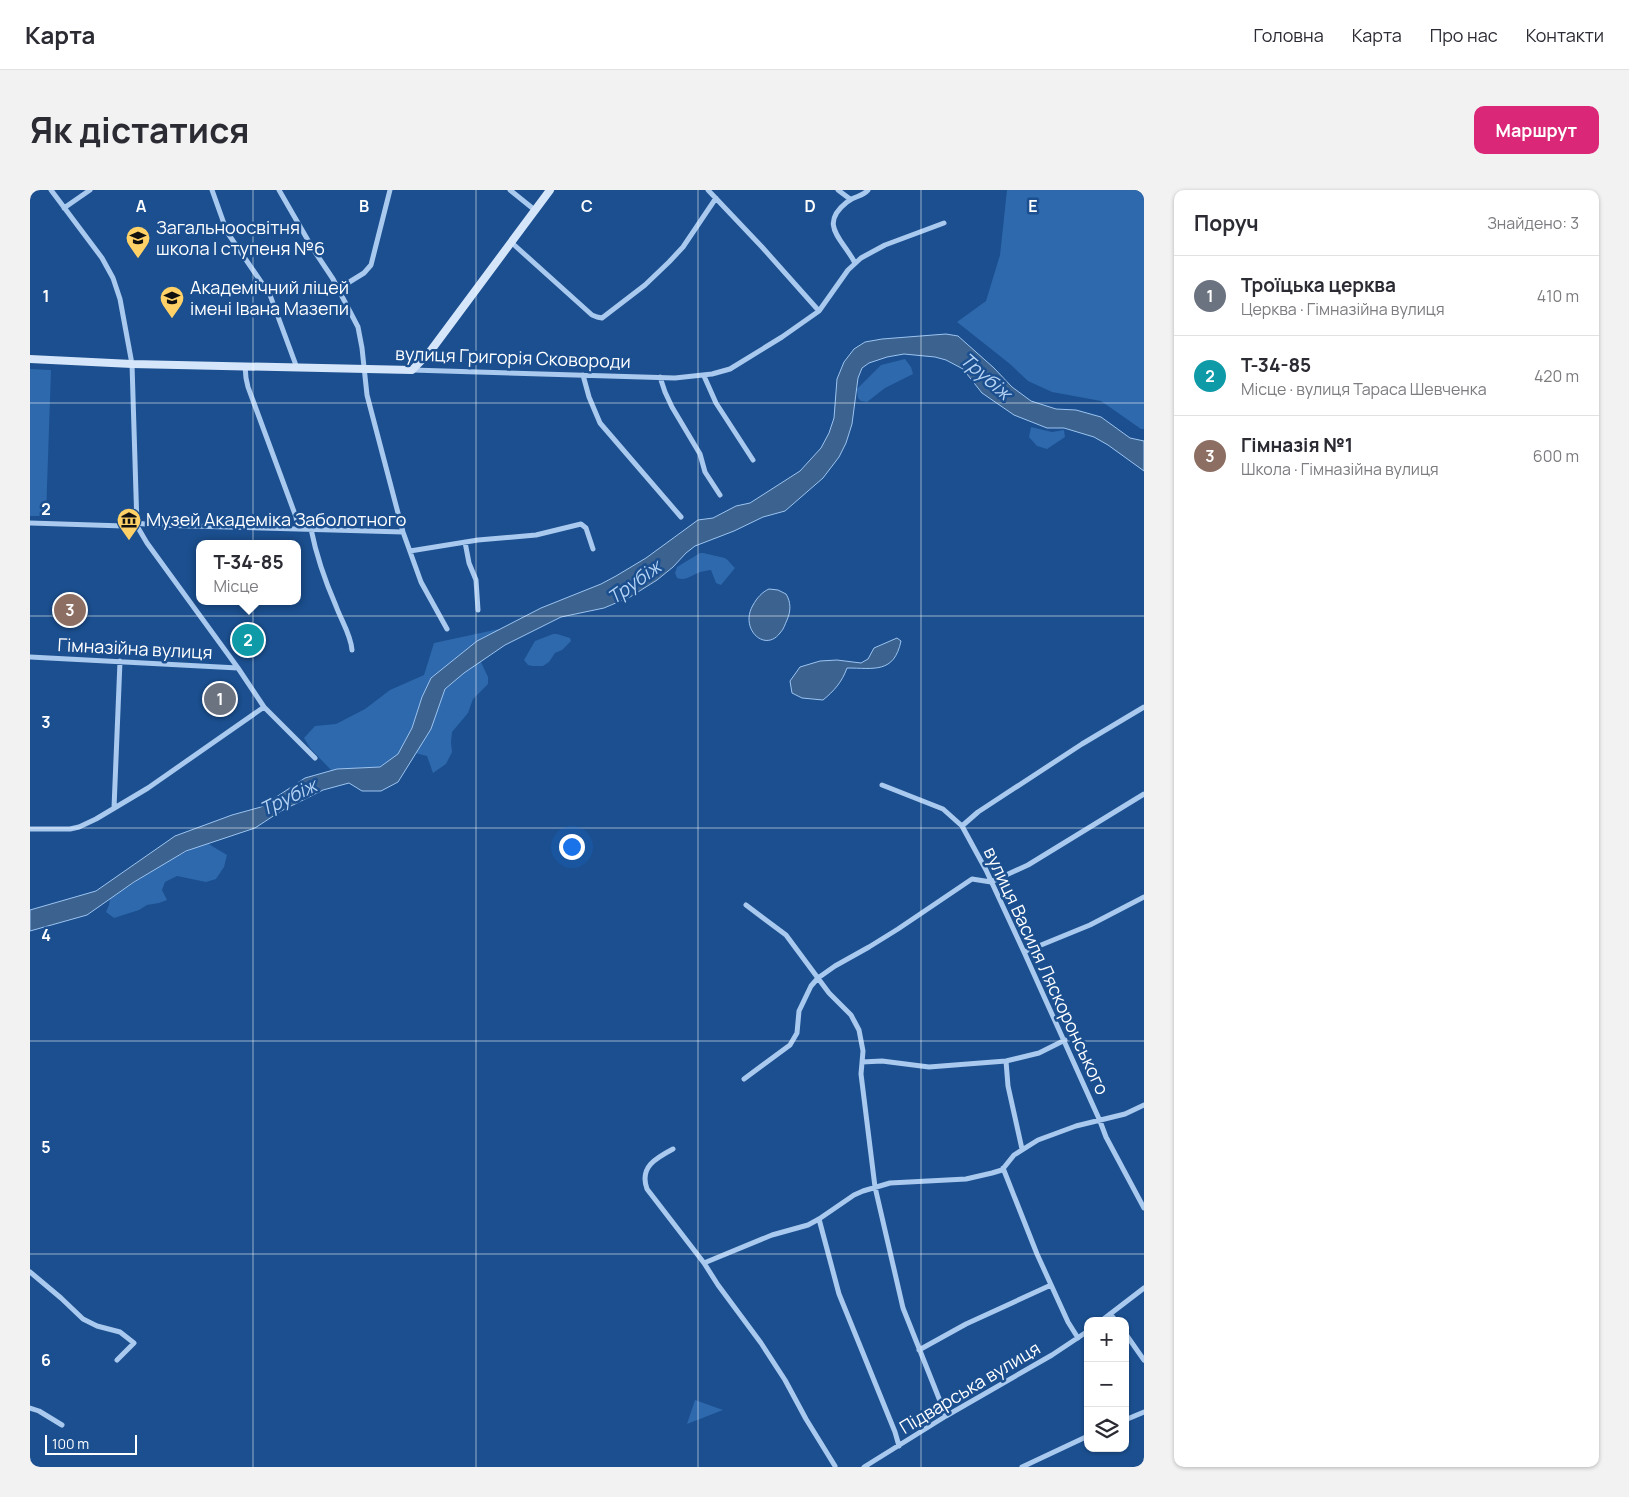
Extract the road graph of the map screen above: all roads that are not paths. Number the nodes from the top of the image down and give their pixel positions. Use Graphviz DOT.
graph roads {
  1 [pos="51,190"];
  2 [pos="90,190"];
  3 [pos="212,190"];
  4 [pos="279,190"];
  5 [pos="390,190"];
  6 [pos="510,190"];
  7 [pos="550,190"];
  8 [pos="708,190"];
  9 [pos="838,190"];
  10 [pos="868,190"];
  11 [pos="716,198"];
  12 [pos="850,199"];
  13 [pos="64,208"];
  14 [pos="536,211"];
  15 [pos="944,223"];
  16 [pos="512,243"];
  17 [pos="855,263"];
  18 [pos="338,289"];
  19 [pos="819,311"];
  20 [pos="30,359"];
  21 [pos="132,364"];
  22 [pos="245,366"];
  23 [pos="297,368"];
  24 [pos="364,369"];
  25 [pos="412,370"];
  26 [pos="583,375"];
  27 [pos="704,376"];
  28 [pos="660,377"];
  29 [pos="753,460"];
  30 [pos="720,495"];
  31 [pos="681,517"];
  32 [pos="136,522"];
  33 [pos="30,523"];
  34 [pos="298,529"];
  35 [pos="311,529"];
  36 [pos="404,532"];
  37 [pos="465,542"];
  38 [pos="593,549"];
  39 [pos="410,551"];
  40 [pos="478,610"];
  41 [pos="447,629"];
  42 [pos="352,650"];
  43 [pos="30,657"];
  44 [pos="120,661"];
  45 [pos="238,668"];
  46 [pos="264,707"];
  47 [pos="1144,707"];
  48 [pos="315,758"];
  49 [pos="882,785"];
  50 [pos="1144,794"];
  51 [pos="114,808"];
  52 [pos="962,826"];
  53 [pos="30,830"];
  54 [pos="991,882"];
  55 [pos="1144,898"];
  56 [pos="746,905"];
  57 [pos="1024,952"];
  58 [pos="818,978"];
  59 [pos="1064,1040"];
  60 [pos="1006,1061"];
  61 [pos="862,1062"];
  62 [pos="744,1079"];
  63 [pos="1144,1105"];
  64 [pos="1100,1121"];
  65 [pos="673,1149"];
  66 [pos="1022,1149"];
  67 [pos="1003,1168"];
  68 [pos="875,1187"];
  69 [pos="1144,1208"];
  70 [pos="818,1219"];
  71 [pos="704,1264"];
  72 [pos="30,1272"];
  73 [pos="1051,1285"];
  74 [pos="1144,1288"];
  75 [pos="1110,1314"];
  76 [pos="1106,1317"];
  77 [pos="1113,1317"];
  78 [pos="1084,1333"];
  79 [pos="1078,1338"];
  80 [pos="1129,1339"];
  81 [pos="919,1350"];
  82 [pos="117,1360"];
  83 [pos="1144,1360"];
  84 [pos="30,1408"];
  85 [pos="1144,1412"];
  86 [pos="946,1416"];
  87 [pos="1129,1418"];
  88 [pos="62,1425"];
  89 [pos="1084,1438"];
  90 [pos="899,1446"];
  91 [pos="836,1467"];
  92 [pos="864,1467"];
  93 [pos="1022,1467"];
  1 -- 13 [label="street"];
  2 -- 13 [label="street"];
  3 -- 23 [label="street"];
  4 -- 18 [label="street"];
  5 -- 18 [label="street"];
  6 -- 14 [label="street"];
  7 -- 14 [label="street"];
  8 -- 11 [label="street"];
  9 -- 12 [label="street"];
  10 -- 12 [label="street"];
  11 -- 16 [label="street"];
  11 -- 19 [label="street"];
  12 -- 17 [label="street"];
  13 -- 21 [label="street"];
  14 -- 16 [label="street"];
  15 -- 17 [label="street, вулиця Григорія Сковороди"];
  16 -- 25 [label="street"];
  17 -- 19 [label="street, вулиця Григорія Сковороди"];
  18 -- 24 [label="street"];
  19 -- 27 [label="street, вулиця Григорія Сковороди"];
  20 -- 21 [label="street, вулиця Григорія Сковороди"];
  21 -- 22 [label="street, вулиця Григорія Сковороди"];
  21 -- 32 [label="street"];
  22 -- 23 [label="street, вулиця Григорія Сковороди"];
  22 -- 34 [label="street"];
  23 -- 24 [label="street, вулиця Григорія Сковороди"];
  24 -- 25 [label="street, вулиця Григорія Сковороди"];
  24 -- 36 [label="street"];
  25 -- 26 [label="street, вулиця Григорія Сковороди"];
  26 -- 28 [label="street, вулиця Григорія Сковороди"];
  26 -- 31 [label="street"];
  27 -- 28 [label="street, вулиця Григорія Сковороди"];
  27 -- 29 [label="street"];
  28 -- 30 [label="street"];
  32 -- 33 [label="street"];
  32 -- 34 [label="street"];
  32 -- 45 [label="street"];
  34 -- 35 [label="street"];
  35 -- 36 [label="street"];
  35 -- 42 [label="street"];
  36 -- 39 [label="street"];
  37 -- 38 [label="street"];
  37 -- 39 [label="street"];
  37 -- 40 [label="street"];
  39 -- 41 [label="street"];
  43 -- 44 [label="street, Гімназійна вулиця"];
  44 -- 45 [label="street, Гімназійна вулиця"];
  44 -- 51 [label="street"];
  45 -- 46 [label="street"];
  46 -- 48 [label="street"];
  46 -- 51 [label="street"];
  47 -- 52 [label="street"];
  49 -- 52 [label="street, вулиця Василя Ляскоронського"];
  50 -- 54 [label="street"];
  51 -- 53 [label="street"];
  52 -- 54 [label="street, вулиця Василя Ляскоронського"];
  54 -- 57 [label="street, вулиця Василя Ляскоронського"];
  54 -- 58 [label="street"];
  55 -- 57 [label="street"];
  56 -- 58 [label="street"];
  57 -- 59 [label="street, вулиця Василя Ляскоронського"];
  58 -- 61 [label="street"];
  58 -- 62 [label="street"];
  59 -- 60 [label="street"];
  59 -- 64 [label="street, вулиця Василя Ляскоронського"];
  60 -- 61 [label="street"];
  60 -- 66 [label="street"];
  61 -- 68 [label="street"];
  63 -- 64 [label="street"];
  64 -- 66 [label="street"];
  64 -- 69 [label="street, вулиця Василя Ляскоронського"];
  65 -- 71 [label="street"];
  66 -- 67 [label="street"];
  67 -- 68 [label="street"];
  67 -- 73 [label="street"];
  68 -- 70 [label="street"];
  68 -- 81 [label="street"];
  70 -- 71 [label="street"];
  70 -- 90 [label="street"];
  71 -- 91 [label="street"];
  72 -- 82 [label="street"];
  73 -- 79 [label="street"];
  73 -- 81 [label="street"];
  74 -- 75 [label="street"];
  75 -- 76 [label="street"];
  75 -- 77 [label="street"];
  78 -- 79 [label="street, Підварська вулиця"];
  79 -- 86 [label="street, Підварська вулиця"];
  80 -- 83 [label="street"];
  81 -- 86 [label="street"];
  84 -- 88 [label="street"];
  85 -- 87 [label="street"];
  86 -- 90 [label="street, Підварська вулиця"];
  89 -- 93 [label="street"];
  90 -- 92 [label="street, Підварська вулиця"];
}
